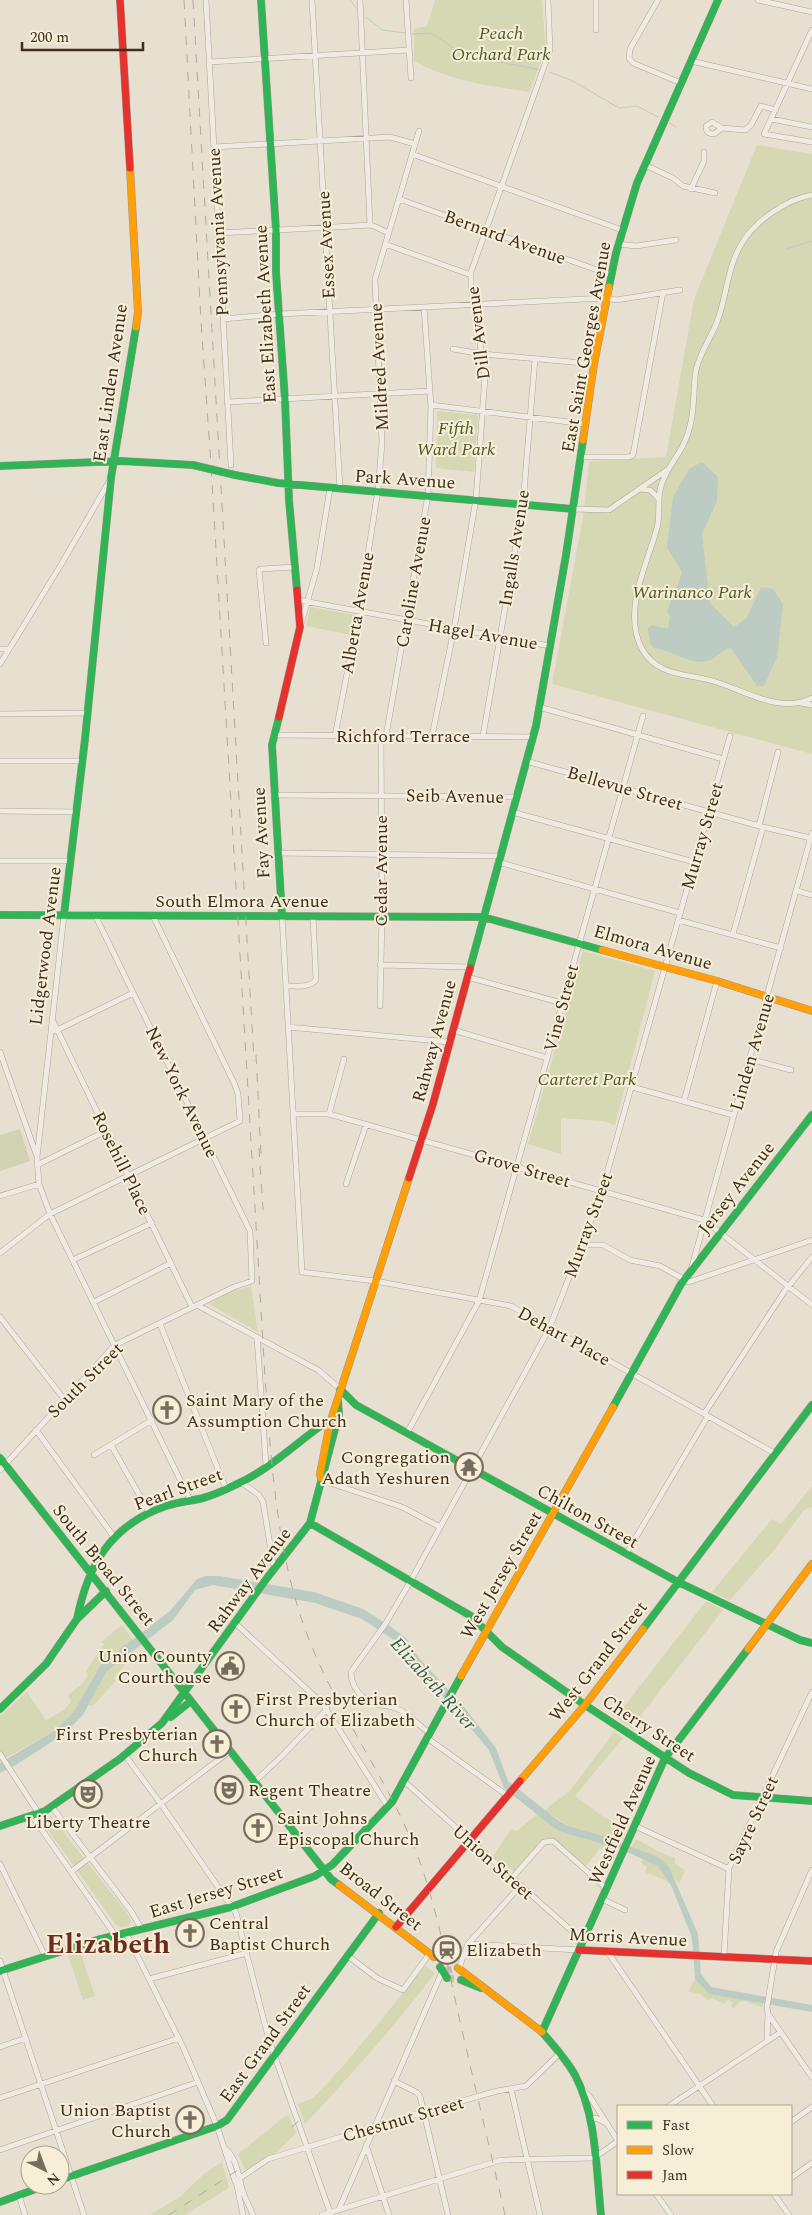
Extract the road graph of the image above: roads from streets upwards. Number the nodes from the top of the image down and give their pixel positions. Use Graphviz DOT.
graph roads {
  1 [pos="120,0"];
  2 [pos="206,0"];
  3 [pos="261,0"];
  4 [pos="312,0"];
  5 [pos="360,0"];
  6 [pos="406,0"];
  7 [pos="548,0"];
  8 [pos="596,0"];
  9 [pos="658,0"];
  10 [pos="718,0"];
  11 [pos="758,0"];
  12 [pos="812,12"];
  13 [pos="596,30"];
  14 [pos="812,30"];
  15 [pos="409,50"];
  16 [pos="362,52"];
  17 [pos="316,57"];
  18 [pos="264,58"];
  19 [pos="690,61"];
  20 [pos="210,62"];
  21 [pos="411,78"];
  22 [pos="680,83"];
  23 [pos="788,84"];
  24 [pos="812,90"];
  25 [pos="776,110"];
  26 [pos="772,119"];
  27 [pos="812,126"];
  28 [pos="722,128"];
  29 [pos="418,131"];
  30 [pos="366,138"];
  31 [pos="320,142"];
  32 [pos="812,142"];
  33 [pos="269,144"];
  34 [pos="415,144"];
  35 [pos="214,148"];
  36 [pos="704,152"];
  37 [pos="412,154"];
  38 [pos="645,165"];
  39 [pos="502,187"];
  40 [pos="691,189"];
  41 [pos="715,194"];
  42 [pos="812,195"];
  43 [pos="399,199"];
  44 [pos="370,225"];
  45 [pos="325,226"];
  46 [pos="276,230"];
  47 [pos="486,230"];
  48 [pos="622,230"];
  49 [pos="220,233"];
  50 [pos="389,233"];
  51 [pos="676,240"];
  52 [pos="385,244"];
  53 [pos="618,244"];
  54 [pos="471,275"];
  55 [pos="611,275"];
  56 [pos="680,290"];
  57 [pos="663,292"];
  58 [pos="606,298"];
  59 [pos="474,305"];
  60 [pos="424,307"];
  61 [pos="376,310"];
  62 [pos="330,312"];
  63 [pos="278,314"];
  64 [pos="222,319"];
  65 [pos="453,349"];
  66 [pos="482,354"];
  67 [pos="535,359"];
  68 [pos="594,364"];
  69 [pos="430,391"];
  70 [pos="380,394"];
  71 [pos="335,397"];
  72 [pos="285,400"];
  73 [pos="227,402"];
  74 [pos="431,405"];
  75 [pos="482,411"];
  76 [pos="530,417"];
  77 [pos="585,424"];
  78 [pos="581,457"];
  79 [pos="114,461"];
  80 [pos="231,465"];
  81 [pos="0,466"];
  82 [pos="670,468"];
  83 [pos="111,478"];
  84 [pos="290,484"];
  85 [pos="330,488"];
  86 [pos="340,489"];
  87 [pos="638,489"];
  88 [pos="378,491"];
  89 [pos="428,495"];
  90 [pos="476,500"];
  91 [pos="659,500"];
  92 [pos="523,504"];
  93 [pos="573,509"];
  94 [pos="295,567"];
  95 [pos="298,600"];
  96 [pos="308,602"];
  97 [pos="359,611"];
  98 [pos="406,620"];
  99 [pos="300,627"];
  100 [pos="454,629"];
  101 [pos="500,636"];
  102 [pos="266,643"];
  103 [pos="550,646"];
  104 [pos="0,649"];
  105 [pos="9,649"];
  106 [pos="0,664"];
  107 [pos="543,686"];
  108 [pos="812,698"];
  109 [pos="800,703"];
  110 [pos="812,705"];
  111 [pos="539,707"];
  112 [pos="87,713"];
  113 [pos="0,714"];
  114 [pos="643,716"];
  115 [pos="274,735"];
  116 [pos="335,736"];
  117 [pos="384,736"];
  118 [pos="432,736"];
  119 [pos="483,736"];
  120 [pos="638,736"];
  121 [pos="730,736"];
  122 [pos="533,737"];
  123 [pos="85,739"];
  124 [pos="778,752"];
  125 [pos="723,759"];
  126 [pos="0,761"];
  127 [pos="81,761"];
  128 [pos="526,761"];
  129 [pos="623,788"];
  130 [pos="381,795"];
  131 [pos="274,796"];
  132 [pos="517,797"];
  133 [pos="0,811"];
  134 [pos="75,812"];
  135 [pos="512,812"];
  136 [pos="709,812"];
  137 [pos="761,826"];
  138 [pos="811,835"];
  139 [pos="608,839"];
  140 [pos="277,853"];
  141 [pos="381,854"];
  142 [pos="499,859"];
  143 [pos="0,861"];
  144 [pos="70,861"];
  145 [pos="694,862"];
  146 [pos="594,889"];
  147 [pos="796,891"];
  148 [pos="812,895"];
  149 [pos="0,915"];
  150 [pos="64,915"];
  151 [pos="95,915"];
  152 [pos="153,916"];
  153 [pos="282,916"];
  154 [pos="313,916"];
  155 [pos="382,916"];
  156 [pos="484,917"];
  157 [pos="679,917"];
  158 [pos="733,934"];
  159 [pos="579,942"];
  160 [pos="781,948"];
  161 [pos="380,966"];
  162 [pos="666,966"];
  163 [pos="470,967"];
  164 [pos="467,977"];
  165 [pos="718,981"];
  166 [pos="286,986"];
  167 [pos="133,993"];
  168 [pos="768,996"];
  169 [pos="562,1003"];
  170 [pos="380,1006"];
  171 [pos="812,1011"];
  172 [pos="52,1019"];
  173 [pos="288,1027"];
  174 [pos="57,1030"];
  175 [pos="453,1030"];
  176 [pos="50,1034"];
  177 [pos="449,1042"];
  178 [pos="1,1055"];
  179 [pos="547,1058"];
  180 [pos="344,1059"];
  181 [pos="750,1059"];
  182 [pos="791,1070"];
  183 [pos="632,1087"];
  184 [pos="684,1102"];
  185 [pos="293,1114"];
  186 [pos="329,1114"];
  187 [pos="733,1115"];
  188 [pos="812,1115"];
  189 [pos="366,1125"];
  190 [pos="106,1131"];
  191 [pos="204,1139"];
  192 [pos="421,1139"];
  193 [pos="37,1157"];
  194 [pos="37,1165"];
  195 [pos="517,1168"];
  196 [pos="128,1175"];
  197 [pos="39,1184"];
  198 [pos="346,1184"];
  199 [pos="602,1191"];
  200 [pos="0,1196"];
  201 [pos="50,1214"];
  202 [pos="704,1220"];
  203 [pos="152,1223"];
  204 [pos="720,1232"];
  205 [pos="812,1240"];
  206 [pos="590,1246"];
  207 [pos="0,1253"];
  208 [pos="812,1257"];
  209 [pos="73,1260"];
  210 [pos="754,1260"];
  211 [pos="171,1264"];
  212 [pos="691,1271"];
  213 [pos="302,1272"];
  214 [pos="684,1280"];
  215 [pos="375,1281"];
  216 [pos="789,1286"];
  217 [pos="479,1301"];
  218 [pos="94,1302"];
  219 [pos="812,1305"];
  220 [pos="194,1306"];
  221 [pos="0,1317"];
  222 [pos="160,1324"];
  223 [pos="549,1329"];
  224 [pos="256,1337"];
  225 [pos="115,1345"];
  226 [pos="631,1374"];
  227 [pos="340,1389"];
  228 [pos="64,1399"];
  229 [pos="338,1400"];
  230 [pos="355,1404"];
  231 [pos="812,1405"];
  232 [pos="706,1415"];
  233 [pos="152,1420"];
  234 [pos="330,1423"];
  235 [pos="36,1430"];
  236 [pos="407,1433"];
  237 [pos="111,1445"];
  238 [pos="331,1446"];
  239 [pos="776,1454"];
  240 [pos="94,1456"];
  241 [pos="2,1464"];
  242 [pos="266,1465"];
  243 [pos="472,1469"];
  244 [pos="321,1479"];
  245 [pos="241,1482"];
  246 [pos="226,1489"];
  247 [pos="190,1500"];
  248 [pos="149,1512"];
  249 [pos="554,1513"];
  250 [pos="310,1523"];
  251 [pos="440,1527"];
  252 [pos="114,1537"];
  253 [pos="626,1554"];
  254 [pos="812,1564"];
  255 [pos="276,1567"];
  256 [pos="90,1571"];
  257 [pos="410,1582"];
  258 [pos="678,1582"];
  259 [pos="106,1591"];
  260 [pos="77,1619"];
  261 [pos="234,1622"];
  262 [pos="766,1623"];
  263 [pos="486,1631"];
  264 [pos="812,1643"];
  265 [pos="184,1691"];
  266 [pos="812,1692"];
  267 [pos="192,1701"];
  268 [pos="585,1705"];
  269 [pos="0,1709"];
  270 [pos="327,1709"];
  271 [pos="162,1723"];
  272 [pos="429,1736"];
  273 [pos="230,1750"];
  274 [pos="0,1754"];
  275 [pos="125,1755"];
  276 [pos="665,1758"];
  277 [pos="254,1782"];
  278 [pos="405,1782"];
  279 [pos="509,1795"];
  280 [pos="763,1798"];
  281 [pos="812,1801"];
  282 [pos="161,1804"];
  283 [pos="52,1806"];
  284 [pos="388,1807"];
  285 [pos="36,1815"];
  286 [pos="0,1826"];
  287 [pos="635,1826"];
  288 [pos="470,1841"];
  289 [pos="90,1858"];
  290 [pos="0,1864"];
  291 [pos="729,1869"];
  292 [pos="324,1870"];
  293 [pos="812,1870"];
  294 [pos="72,1871"];
  295 [pos="512,1878"];
  296 [pos="520,1886"];
  297 [pos="607,1889"];
  298 [pos="602,1899"];
  299 [pos="232,1907"];
  300 [pos="625,1910"];
  301 [pos="379,1914"];
  302 [pos="396,1927"];
  303 [pos="142,1930"];
  304 [pos="126,1933"];
  305 [pos="116,1935"];
  306 [pos="583,1941"];
  307 [pos="468,1944"];
  308 [pos="579,1950"];
  309 [pos="607,1951"];
  310 [pos="247,1953"];
  311 [pos="432,1955"];
  312 [pos="45,1956"];
  313 [pos="348,1956"];
  314 [pos="724,1956"];
  315 [pos="774,1959"];
  316 [pos="0,1961"];
  317 [pos="812,1961"];
  318 [pos="458,1968"];
  319 [pos="2,1970"];
  320 [pos="443,1972"];
  321 [pos="150,1979"];
  322 [pos="461,1980"];
  323 [pos="484,1989"];
  324 [pos="768,2014"];
  325 [pos="542,2032"];
  326 [pos="781,2032"];
  327 [pos="26,2038"];
  328 [pos="179,2038"];
  329 [pos="767,2038"];
  330 [pos="0,2047"];
  331 [pos="560,2053"];
  332 [pos="274,2056"];
  333 [pos="812,2077"];
  334 [pos="394,2081"];
  335 [pos="198,2082"];
  336 [pos="41,2084"];
  337 [pos="699,2086"];
  338 [pos="511,2089"];
  339 [pos="584,2091"];
  340 [pos="0,2098"];
  341 [pos="670,2105"];
  342 [pos="712,2105"];
  343 [pos="812,2107"];
  344 [pos="424,2112"];
  345 [pos="591,2120"];
  346 [pos="792,2121"];
  347 [pos="606,2123"];
  348 [pos="217,2126"];
  349 [pos="373,2127"];
  350 [pos="56,2131"];
  351 [pos="617,2140"];
  352 [pos="617,2142"];
  353 [pos="366,2144"];
  354 [pos="306,2147"];
  355 [pos="0,2150"];
  356 [pos="595,2157"];
  357 [pos="527,2161"];
  358 [pos="812,2164"];
  359 [pos="72,2176"];
  360 [pos="792,2177"];
  361 [pos="440,2179"];
  362 [pos="239,2181"];
  363 [pos="19,2195"];
  364 [pos="657,2195"];
  365 [pos="775,2195"];
  366 [pos="383,2196"];
  367 [pos="0,2202"];
  368 [pos="339,2209"];
  369 [pos="330,2214"];
  370 [pos="25,2215"];
  371 [pos="84,2215"];
  372 [pos="243,2215"];
  373 [pos="253,2215"];
  374 [pos="322,2215"];
  375 [pos="390,2215"];
  376 [pos="448,2215"];
  377 [pos="540,2215"];
  378 [pos="601,2215"];
  379 [pos="671,2215"];
  380 [pos="789,2215"];
  1 -- 79 [label="street, East Linden Avenue"];
  2 -- 20 [label="street, Pennsylvania Avenue"];
  3 -- 18 [label="street, East Elizabeth Avenue"];
  4 -- 17 [label="street, Essex Avenue"];
  5 -- 16 [label="street"];
  6 -- 15 [label="street"];
  7 -- 39 [label="street, Dill Avenue"];
  8 -- 13 [label="street"];
  9 -- 22 [label="street"];
  10 -- 19 [label="street, East Saint Georges Avenue"];
  11 -- 12 [label="street"];
  14 -- 23 [label="street"];
  15 -- 16 [label="street"];
  15 -- 21 [label="street"];
  16 -- 17 [label="street"];
  16 -- 30 [label="street"];
  17 -- 18 [label="street"];
  17 -- 31 [label="street, Essex Avenue"];
  18 -- 20 [label="street"];
  18 -- 33 [label="street, East Elizabeth Avenue"];
  19 -- 22 [label="street, East Saint Georges Avenue"];
  19 -- 23 [label="street"];
  20 -- 35 [label="street, Pennsylvania Avenue"];
  22 -- 38 [label="street, East Saint Georges Avenue"];
  23 -- 24 [label="street"];
  23 -- 25 [label="street"];
  25 -- 26 [label="street"];
  25 -- 28 [label="street"];
  26 -- 27 [label="street"];
  26 -- 32 [label="street"];
  29 -- 34 [label="street"];
  30 -- 31 [label="street"];
  30 -- 34 [label="street"];
  30 -- 44 [label="street"];
  31 -- 33 [label="street"];
  31 -- 45 [label="street, Essex Avenue"];
  33 -- 35 [label="street"];
  33 -- 46 [label="street, East Elizabeth Avenue"];
  34 -- 37 [label="street"];
  35 -- 49 [label="street, Pennsylvania Avenue"];
  36 -- 40 [label="street"];
  37 -- 39 [label="street"];
  37 -- 43 [label="street"];
  38 -- 40 [label="street"];
  38 -- 48 [label="street, East Saint Georges Avenue"];
  39 -- 47 [label="street, Dill Avenue"];
  39 -- 48 [label="street"];
  40 -- 41 [label="street"];
  42 -- 82 [label="street"];
  43 -- 47 [label="street, Bernard Avenue"];
  43 -- 50 [label="street"];
  44 -- 45 [label="street"];
  44 -- 50 [label="street"];
  45 -- 46 [label="street"];
  45 -- 62 [label="street, Essex Avenue"];
  46 -- 49 [label="street"];
  46 -- 63 [label="street, East Elizabeth Avenue"];
  47 -- 54 [label="street, Dill Avenue"];
  47 -- 55 [label="street, Bernard Avenue"];
  48 -- 53 [label="street, East Saint Georges Avenue"];
  49 -- 64 [label="street, Pennsylvania Avenue"];
  50 -- 52 [label="street, Mildred Avenue"];
  51 -- 53 [label="street"];
  52 -- 54 [label="street"];
  52 -- 61 [label="street, Mildred Avenue"];
  53 -- 55 [label="street, East Saint Georges Avenue"];
  54 -- 59 [label="street, Dill Avenue"];
  55 -- 58 [label="street, East Saint Georges Avenue"];
  56 -- 57 [label="street"];
  57 -- 58 [label="street"];
  57 -- 78 [label="street"];
  58 -- 59 [label="street"];
  58 -- 68 [label="street, East Saint Georges Avenue"];
  59 -- 60 [label="street"];
  59 -- 66 [label="street, Dill Avenue"];
  60 -- 61 [label="street"];
  60 -- 69 [label="street, Caroline Avenue"];
  61 -- 62 [label="street"];
  61 -- 70 [label="street, Mildred Avenue"];
  62 -- 63 [label="street"];
  62 -- 71 [label="street, Essex Avenue"];
  63 -- 64 [label="street"];
  63 -- 72 [label="street, East Elizabeth Avenue"];
  64 -- 73 [label="street, Pennsylvania Avenue"];
  65 -- 66 [label="street"];
  66 -- 67 [label="street"];
  66 -- 75 [label="street, Dill Avenue"];
  67 -- 68 [label="street"];
  67 -- 76 [label="street, Ingalls Avenue"];
  68 -- 77 [label="street, East Saint Georges Avenue"];
  69 -- 70 [label="street"];
  69 -- 74 [label="street, Caroline Avenue"];
  70 -- 71 [label="street"];
  70 -- 88 [label="street, Mildred Avenue"];
  71 -- 72 [label="street"];
  71 -- 86 [label="street, Essex Avenue"];
  72 -- 73 [label="street"];
  72 -- 84 [label="street, East Elizabeth Avenue"];
  73 -- 80 [label="street, Pennsylvania Avenue"];
  74 -- 75 [label="street"];
  74 -- 89 [label="street, Caroline Avenue"];
  75 -- 76 [label="street"];
  75 -- 90 [label="street, Dill Avenue"];
  76 -- 77 [label="street"];
  76 -- 92 [label="street, Ingalls Avenue"];
  77 -- 78 [label="street, East Saint Georges Avenue"];
  78 -- 93 [label="street, East Saint Georges Avenue"];
  79 -- 81 [label="street, Park Avenue"];
  79 -- 83 [label="street, East Linden Avenue"];
  79 -- 84 [label="street, Park Avenue, bridge"];
  82 -- 87 [label="street"];
  82 -- 91 [label="street"];
  83 -- 105 [label="street"];
  83 -- 112 [label="street, East Linden Avenue"];
  84 -- 85 [label="street, Park Avenue"];
  84 -- 94 [label="street, East Elizabeth Avenue"];
  85 -- 86 [label="street, Park Avenue"];
  85 -- 96 [label="street, Fay Avenue"];
  86 -- 88 [label="street, Park Avenue"];
  87 -- 91 [label="street"];
  87 -- 93 [label="street"];
  88 -- 89 [label="street, Park Avenue"];
  88 -- 97 [label="street, Alberta Avenue"];
  89 -- 90 [label="street, Park Avenue"];
  89 -- 98 [label="street, Caroline Avenue"];
  90 -- 92 [label="street, Park Avenue"];
  90 -- 100 [label="street, Dill Avenue"];
  91 -- 109 [label="street"];
  92 -- 93 [label="street, Park Avenue"];
  92 -- 101 [label="street, Ingalls Avenue"];
  93 -- 103 [label="street, East Saint Georges Avenue"];
  94 -- 95 [label="street, East Elizabeth Avenue"];
  94 -- 102 [label="street"];
  95 -- 96 [label="street, Hagel Avenue"];
  95 -- 99 [label="street, East Elizabeth Avenue"];
  96 -- 97 [label="street, Hagel Avenue"];
  96 -- 99 [label="street, Fay Avenue"];
  97 -- 98 [label="street, Hagel Avenue"];
  97 -- 116 [label="street, Alberta Avenue"];
  98 -- 100 [label="street, Hagel Avenue"];
  98 -- 117 [label="street, Caroline Avenue"];
  99 -- 115 [label="street, Fay Avenue"];
  100 -- 101 [label="street, Hagel Avenue"];
  100 -- 118 [label="street, Dill Avenue"];
  101 -- 103 [label="street, Hagel Avenue"];
  101 -- 119 [label="street, Ingalls Avenue"];
  103 -- 107 [label="street, East Saint Georges Avenue"];
  104 -- 105 [label="street"];
  105 -- 106 [label="street"];
  107 -- 111 [label="street, Rahway Avenue"];
  108 -- 109 [label="street"];
  109 -- 110 [label="street"];
  111 -- 120 [label="street"];
  111 -- 122 [label="street, Rahway Avenue"];
  112 -- 113 [label="street"];
  112 -- 123 [label="street, East Linden Avenue"];
  114 -- 120 [label="street, Vine Street"];
  115 -- 116 [label="street, Richford Terrace"];
  115 -- 131 [label="street, Fay Avenue"];
  116 -- 117 [label="street, Richford Terrace"];
  117 -- 118 [label="street, Richford Terrace"];
  117 -- 130 [label="street, Cedar Avenue"];
  118 -- 119 [label="street, Richford Terrace"];
  119 -- 122 [label="street, Richford Terrace"];
  120 -- 125 [label="street"];
  120 -- 129 [label="street, Vine Street"];
  121 -- 125 [label="street, Murray Street"];
  122 -- 128 [label="street, Rahway Avenue"];
  123 -- 127 [label="street, Lidgerwood Avenue"];
  124 -- 137 [label="street"];
  125 -- 136 [label="street, Murray Street"];
  126 -- 127 [label="street"];
  127 -- 134 [label="street, Lidgerwood Avenue"];
  128 -- 129 [label="street, Bellevue Street"];
  128 -- 132 [label="street, Rahway Avenue"];
  129 -- 136 [label="street, Bellevue Street"];
  129 -- 139 [label="street, Vine Street"];
  130 -- 131 [label="street, Seib Avenue"];
  130 -- 132 [label="street, Seib Avenue"];
  130 -- 141 [label="street, Cedar Avenue"];
  131 -- 140 [label="street, Fay Avenue"];
  132 -- 135 [label="street, Rahway Avenue"];
  133 -- 134 [label="street"];
  134 -- 144 [label="street, Lidgerwood Avenue"];
  135 -- 139 [label="street"];
  135 -- 142 [label="street, Rahway Avenue"];
  136 -- 137 [label="street, Bellevue Street"];
  136 -- 145 [label="street, Murray Street"];
  137 -- 138 [label="street, Bellevue Street"];
  137 -- 158 [label="street"];
  138 -- 147 [label="street, Linden Avenue"];
  139 -- 145 [label="street"];
  139 -- 146 [label="street, Vine Street"];
  140 -- 141 [label="street"];
  140 -- 153 [label="street, Fay Avenue"];
  141 -- 142 [label="street"];
  141 -- 155 [label="street, Cedar Avenue"];
  142 -- 146 [label="street"];
  142 -- 156 [label="street, Rahway Avenue"];
  143 -- 144 [label="street"];
  144 -- 150 [label="street, Lidgerwood Avenue"];
  145 -- 157 [label="street, Murray Street"];
  146 -- 157 [label="street"];
  146 -- 159 [label="street, Vine Street"];
  147 -- 148 [label="street"];
  147 -- 160 [label="street, Linden Avenue"];
  149 -- 150 [label="street, South Elmora Avenue"];
  150 -- 151 [label="street, South Elmora Avenue"];
  150 -- 172 [label="street, Lidgerwood Avenue"];
  151 -- 152 [label="street, South Elmora Avenue"];
  151 -- 167 [label="street, New York Avenue"];
  152 -- 153 [label="street, South Elmora Avenue"];
  152 -- 191 [label="street"];
  153 -- 154 [label="street, South Elmora Avenue"];
  153 -- 166 [label="street, Fay Avenue"];
  154 -- 155 [label="street, South Elmora Avenue"];
  154 -- 166 [label="street"];
  155 -- 156 [label="street, South Elmora Avenue"];
  155 -- 161 [label="street, Cedar Avenue"];
  156 -- 159 [label="street, Elmora Avenue"];
  156 -- 163 [label="street, Rahway Avenue"];
  157 -- 158 [label="street"];
  157 -- 162 [label="street, Murray Street"];
  158 -- 160 [label="street"];
  159 -- 162 [label="street, Elmora Avenue"];
  159 -- 169 [label="street, Vine Street"];
  160 -- 168 [label="street, Linden Avenue"];
  161 -- 163 [label="street"];
  161 -- 170 [label="street, Cedar Avenue"];
  162 -- 165 [label="street, Elmora Avenue"];
  162 -- 183 [label="street, Murray Street"];
  163 -- 164 [label="street, Rahway Avenue"];
  164 -- 169 [label="street"];
  164 -- 175 [label="street, Rahway Avenue"];
  165 -- 168 [label="street, Elmora Avenue"];
  165 -- 184 [label="street"];
  166 -- 173 [label="street, Fay Avenue"];
  167 -- 174 [label="street"];
  167 -- 191 [label="street, New York Avenue"];
  168 -- 171 [label="street, Elmora Avenue"];
  168 -- 181 [label="street, Linden Avenue"];
  169 -- 179 [label="street, Vine Street"];
  172 -- 174 [label="street, Rosehill Place"];
  172 -- 176 [label="street, Lidgerwood Avenue"];
  173 -- 177 [label="street"];
  173 -- 185 [label="street, Fay Avenue"];
  174 -- 176 [label="street"];
  174 -- 190 [label="street, Rosehill Place"];
  175 -- 177 [label="street, Rahway Avenue"];
  175 -- 179 [label="street"];
  176 -- 193 [label="street, Lidgerwood Avenue"];
  177 -- 192 [label="street, Rahway Avenue"];
  178 -- 193 [label="street"];
  179 -- 195 [label="street, Vine Street"];
  180 -- 186 [label="street"];
  181 -- 182 [label="street"];
  181 -- 187 [label="street, Linden Avenue"];
  183 -- 184 [label="street"];
  183 -- 199 [label="street, Murray Street"];
  184 -- 187 [label="street"];
  185 -- 186 [label="street, Grove Street"];
  185 -- 213 [label="street, Fay Avenue"];
  186 -- 189 [label="street, Grove Street"];
  187 -- 202 [label="street, Linden Avenue"];
  188 -- 204 [label="street, Jersey Avenue"];
  189 -- 192 [label="street, Grove Street"];
  189 -- 198 [label="street"];
  190 -- 194 [label="street"];
  190 -- 196 [label="street, Rosehill Place"];
  191 -- 196 [label="street"];
  191 -- 220 [label="street, New York Avenue"];
  192 -- 195 [label="street, Grove Street"];
  192 -- 215 [label="street, Rahway Avenue"];
  193 -- 194 [label="street"];
  194 -- 197 [label="street"];
  195 -- 199 [label="street, Grove Street"];
  195 -- 217 [label="street, Vine Street"];
  196 -- 201 [label="street"];
  196 -- 203 [label="street, Rosehill Place"];
  197 -- 200 [label="street"];
  197 -- 201 [label="street"];
  199 -- 202 [label="street, Grove Street"];
  199 -- 223 [label="street, Murray Street"];
  201 -- 207 [label="street"];
  201 -- 209 [label="street"];
  202 -- 204 [label="street, Grove Street"];
  202 -- 212 [label="street, Linden Avenue"];
  203 -- 209 [label="street"];
  203 -- 211 [label="street, Rosehill Place"];
  204 -- 210 [label="street, Grove Street"];
  204 -- 212 [label="street, Jersey Avenue"];
  205 -- 210 [label="street"];
  206 -- 214 [label="street"];
  208 -- 216 [label="street"];
  209 -- 218 [label="street"];
  210 -- 214 [label="street"];
  210 -- 216 [label="street, Grove Street"];
  211 -- 218 [label="street"];
  211 -- 220 [label="street, Rosehill Place"];
  212 -- 214 [label="street, Jersey Avenue"];
  213 -- 215 [label="street, Dehart Place"];
  214 -- 226 [label="street, West Jersey Street"];
  215 -- 217 [label="street, Dehart Place"];
  215 -- 227 [label="street, Rahway Avenue"];
  216 -- 219 [label="street, Grove Street"];
  216 -- 232 [label="street"];
  217 -- 223 [label="street, Dehart Place"];
  217 -- 236 [label="street, Vine Street"];
  218 -- 225 [label="street"];
  220 -- 222 [label="street, South Street"];
  220 -- 224 [label="street"];
  221 -- 228 [label="street"];
  222 -- 225 [label="street, South Street"];
  222 -- 246 [label="street"];
  223 -- 226 [label="street, Dehart Place"];
  223 -- 243 [label="street, Murray Street"];
  224 -- 227 [label="street"];
  224 -- 242 [label="street"];
  225 -- 228 [label="street, South Street"];
  225 -- 233 [label="street"];
  226 -- 232 [label="street, Dehart Place"];
  226 -- 249 [label="street, West Jersey Street"];
  227 -- 229 [label="street, Rahway Avenue"];
  227 -- 230 [label="street, Chilton Street"];
  228 -- 235 [label="street, South Street"];
  229 -- 230 [label="street, Chilton Street"];
  229 -- 234 [label="street, Rahway Avenue"];
  229 -- 238 [label="street, Rahway Avenue"];
  230 -- 236 [label="street, Chilton Street"];
  231 -- 239 [label="street, West Grand Street"];
  232 -- 239 [label="street, Dehart Place"];
  232 -- 253 [label="street"];
  233 -- 237 [label="street"];
  233 -- 247 [label="street"];
  234 -- 238 [label="street"];
  234 -- 242 [label="street, Pearl Street"];
  234 -- 244 [label="street, Rahway Avenue"];
  235 -- 241 [label="street, South Street"];
  235 -- 252 [label="street"];
  236 -- 243 [label="street, Chilton Street"];
  237 -- 240 [label="street"];
  237 -- 248 [label="street"];
  238 -- 244 [label="street, Rahway Avenue"];
  239 -- 258 [label="street, West Grand Street"];
  241 -- 256 [label="street, South Broad Street"];
  242 -- 245 [label="street, Pearl Street"];
  243 -- 249 [label="street, Chilton Street"];
  243 -- 251 [label="street, Murray Street"];
  244 -- 250 [label="street, Rahway Avenue"];
  244 -- 251 [label="street"];
  245 -- 246 [label="street, Pearl Street"];
  245 -- 255 [label="street"];
  246 -- 247 [label="street, Pearl Street"];
  247 -- 248 [label="street, Pearl Street"];
  248 -- 252 [label="street, Pearl Street"];
  249 -- 253 [label="street, Chilton Street"];
  249 -- 263 [label="street, West Jersey Street"];
  250 -- 255 [label="street, Rahway Avenue"];
  250 -- 257 [label="street, Cherry Street"];
  251 -- 257 [label="street, Murray Street"];
  252 -- 256 [label="street, Pearl Street"];
  253 -- 258 [label="street, Chilton Street"];
  254 -- 262 [label="street, Westfield Avenue"];
  255 -- 261 [label="street, Rahway Avenue"];
  256 -- 259 [label="street, South Broad Street"];
  256 -- 260 [label="street, Pearl Street"];
  257 -- 263 [label="street, Cherry Street"];
  257 -- 272 [label="street, Murray Street"];
  258 -- 262 [label="street, Chilton Street"];
  258 -- 268 [label="street, West Grand Street"];
  259 -- 260 [label="street, Pearl Street"];
  259 -- 265 [label="street, South Broad Street"];
  260 -- 269 [label="street, Pearl Street"];
  261 -- 265 [label="street, Rahway Avenue"];
  261 -- 270 [label="street"];
  262 -- 264 [label="street, Chilton Street"];
  262 -- 276 [label="street, Westfield Avenue"];
  263 -- 268 [label="street, Cherry Street"];
  263 -- 272 [label="street, West Jersey Street"];
  265 -- 267 [label="street, Broad Street"];
  265 -- 271 [label="street, Rahway Avenue"];
  266 -- 280 [label="street, Sayre Street"];
  267 -- 271 [label="street"];
  267 -- 273 [label="street, Broad Street"];
  268 -- 276 [label="street, Cherry Street"];
  268 -- 279 [label="street, West Grand Street"];
  270 -- 277 [label="street"];
  270 -- 284 [label="street"];
  271 -- 275 [label="street"];
  272 -- 278 [label="street, West Jersey Street"];
  272 -- 279 [label="street"];
  273 -- 277 [label="street, Broad Street"];
  273 -- 282 [label="street"];
  274 -- 285 [label="street"];
  275 -- 282 [label="street"];
  275 -- 283 [label="street"];
  276 -- 280 [label="street, Cherry Street"];
  276 -- 287 [label="street, Westfield Avenue"];
  277 -- 292 [label="street, Broad Street"];
  278 -- 284 [label="street, West Jersey Street"];
  278 -- 288 [label="street, Union Street"];
  279 -- 288 [label="street, West Grand Street"];
  280 -- 281 [label="street, Cherry Street"];
  280 -- 291 [label="street, Sayre Street"];
  282 -- 289 [label="street"];
  282 -- 299 [label="street"];
  283 -- 285 [label="street"];
  283 -- 289 [label="street"];
  284 -- 292 [label="street, West Jersey Street"];
  285 -- 286 [label="street"];
  285 -- 294 [label="street"];
  287 -- 291 [label="street"];
  287 -- 297 [label="street, Westfield Avenue"];
  288 -- 295 [label="street, Union Street"];
  288 -- 302 [label="street, West Grand Street"];
  289 -- 294 [label="street"];
  289 -- 303 [label="street"];
  290 -- 312 [label="street"];
  291 -- 314 [label="street, Sayre Street"];
  292 -- 299 [label="street, East Jersey Street"];
  292 -- 301 [label="street, Broad Street"];
  293 -- 315 [label="street"];
  294 -- 305 [label="street"];
  295 -- 296 [label="street, Union Street"];
  295 -- 297 [label="street"];
  296 -- 306 [label="street, Union Street"];
  296 -- 307 [label="street"];
  297 -- 298 [label="street, Westfield Avenue"];
  298 -- 300 [label="street"];
  298 -- 306 [label="street, Westfield Avenue"];
  299 -- 303 [label="street, East Jersey Street"];
  299 -- 310 [label="street"];
  301 -- 302 [label="street, Broad Street"];
  301 -- 313 [label="street, East Grand Street"];
  302 -- 311 [label="street, Broad Street"];
  303 -- 304 [label="street, East Jersey Street"];
  304 -- 305 [label="street, East Jersey Street"];
  304 -- 321 [label="street"];
  305 -- 312 [label="street, East Jersey Street"];
  306 -- 308 [label="street, Westfield Avenue"];
  307 -- 308 [label="street, Morris Avenue"];
  307 -- 318 [label="street"];
  308 -- 309 [label="street, Morris Avenue"];
  308 -- 325 [label="street, Westfield Avenue"];
  309 -- 314 [label="street, Morris Avenue"];
  309 -- 337 [label="street"];
  310 -- 321 [label="street"];
  310 -- 332 [label="street"];
  311 -- 313 [label="street"];
  312 -- 319 [label="street, East Jersey Street"];
  313 -- 332 [label="street, East Grand Street"];
  314 -- 315 [label="street, Morris Avenue"];
  315 -- 317 [label="street, Morris Avenue"];
  315 -- 324 [label="street"];
  316 -- 319 [label="street"];
  318 -- 323 [label="street"];
  319 -- 327 [label="street"];
  320 -- 334 [label="street"];
  321 -- 328 [label="street"];
  322 -- 323 [label="street"];
  323 -- 325 [label="street"];
  324 -- 326 [label="street"];
  324 -- 329 [label="street"];
  325 -- 331 [label="street"];
  326 -- 329 [label="street"];
  326 -- 333 [label="street"];
  327 -- 330 [label="street"];
  327 -- 336 [label="street"];
  328 -- 335 [label="street"];
  328 -- 336 [label="street"];
  329 -- 337 [label="street"];
  331 -- 338 [label="street, Chestnut Street"];
  331 -- 339 [label="street"];
  332 -- 348 [label="street, East Grand Street"];
  332 -- 354 [label="street"];
  334 -- 344 [label="street"];
  334 -- 349 [label="street"];
  335 -- 348 [label="street"];
  335 -- 350 [label="street"];
  336 -- 340 [label="street"];
  336 -- 350 [label="street"];
  337 -- 341 [label="street"];
  337 -- 342 [label="street"];
  338 -- 344 [label="street, Chestnut Street"];
  338 -- 357 [label="street"];
  339 -- 345 [label="street"];
  339 -- 347 [label="street"];
  343 -- 346 [label="street"];
  344 -- 349 [label="street, Chestnut Street"];
  344 -- 361 [label="street"];
  345 -- 347 [label="street"];
  345 -- 356 [label="street"];
  347 -- 351 [label="street"];
  348 -- 359 [label="street, East Grand Street"];
  348 -- 362 [label="street"];
  349 -- 353 [label="street"];
  349 -- 354 [label="street, Chestnut Street"];
  350 -- 355 [label="street"];
  350 -- 359 [label="street"];
  352 -- 356 [label="street"];
  353 -- 366 [label="street"];
  353 -- 368 [label="street"];
  354 -- 362 [label="street, Chestnut Street"];
  354 -- 369 [label="street"];
  356 -- 357 [label="street"];
  356 -- 378 [label="street"];
  357 -- 361 [label="street"];
  357 -- 377 [label="street"];
  358 -- 360 [label="street"];
  359 -- 371 [label="street"];
  361 -- 366 [label="street"];
  361 -- 376 [label="street"];
  362 -- 372 [label="street"];
  362 -- 373 [label="street"];
  363 -- 367 [label="street"];
  363 -- 370 [label="street"];
  364 -- 379 [label="street"];
  365 -- 380 [label="street"];
  366 -- 368 [label="street"];
  366 -- 375 [label="street"];
  368 -- 369 [label="street"];
  369 -- 374 [label="street"];
}
